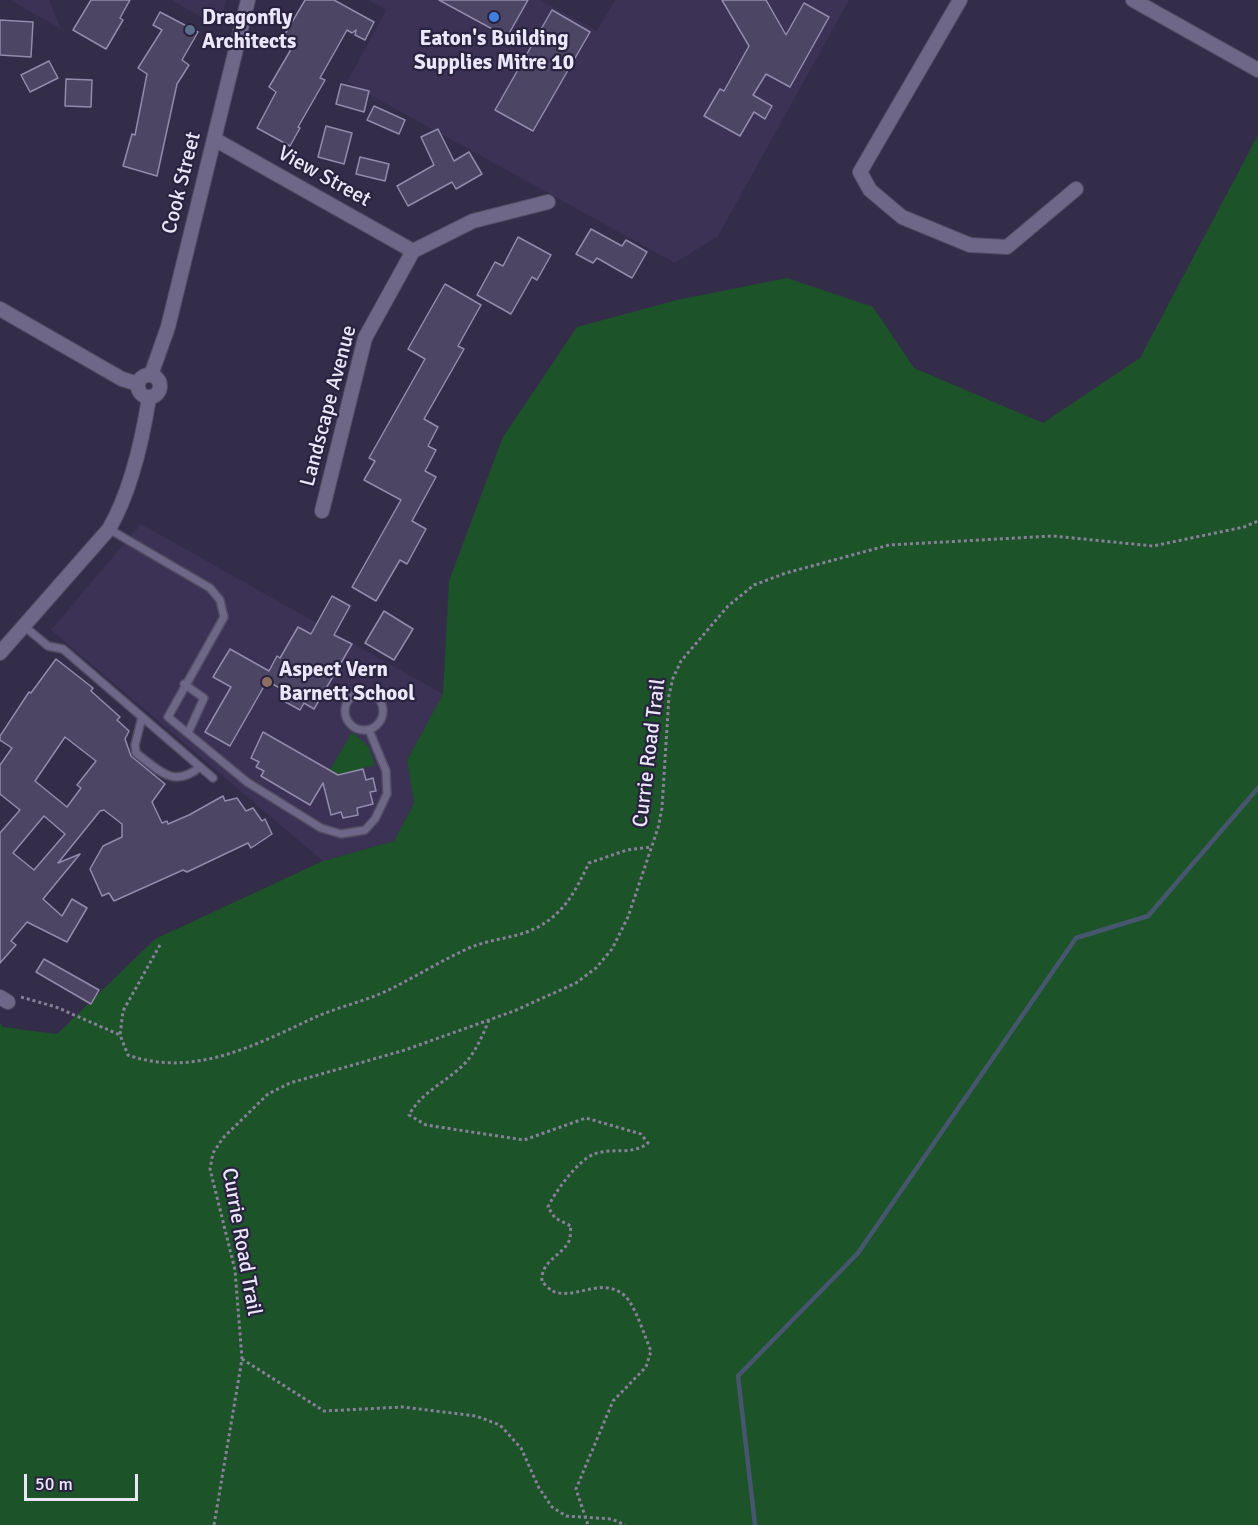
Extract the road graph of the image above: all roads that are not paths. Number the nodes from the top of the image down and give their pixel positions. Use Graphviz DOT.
graph roads {
  1 [pos="248,0"];
  2 [pos="960,0"];
  3 [pos="1133,0"];
  4 [pos="1258,70"];
  5 [pos="214,140"];
  6 [pos="1076,189"];
  7 [pos="548,202"];
  8 [pos="414,251"];
  9 [pos="0,309"];
  10 [pos="151,375"];
  11 [pos="138,384"];
  12 [pos="149,398"];
  13 [pos="322,511"];
  14 [pos="109,529"];
  15 [pos="25,627"];
  16 [pos="0,653"];
  17 [pos="184,684"];
  18 [pos="142,717"];
  19 [pos="369,730"];
  20 [pos="188,733"];
  21 [pos="200,767"];
  22 [pos="213,778"];
  1 -- 5 [label="street, Cook Street"];
  2 -- 6 [label="street"];
  3 -- 4 [label="street"];
  5 -- 8 [label="street, View Street"];
  5 -- 10 [label="street, Cook Street"];
  7 -- 8 [label="street"];
  8 -- 13 [label="street, Landscape Avenue"];
  9 -- 11 [label="street"];
  10 -- 11 [label="street"];
  10 -- 12 [label="street"];
  11 -- 12 [label="street"];
  12 -- 14 [label="street"];
  14 -- 15 [label="street"];
  14 -- 17 [label="lane"];
  15 -- 16 [label="street"];
  15 -- 18 [label="lane"];
  17 -- 20 [label="lane"];
  17 -- 20 [label="lane"];
  18 -- 21 [label="lane"];
  18 -- 21 [label="lane"];
  19 -- 19 [label="lane"];
  19 -- 20 [label="lane"];
  21 -- 22 [label="lane"];
}
